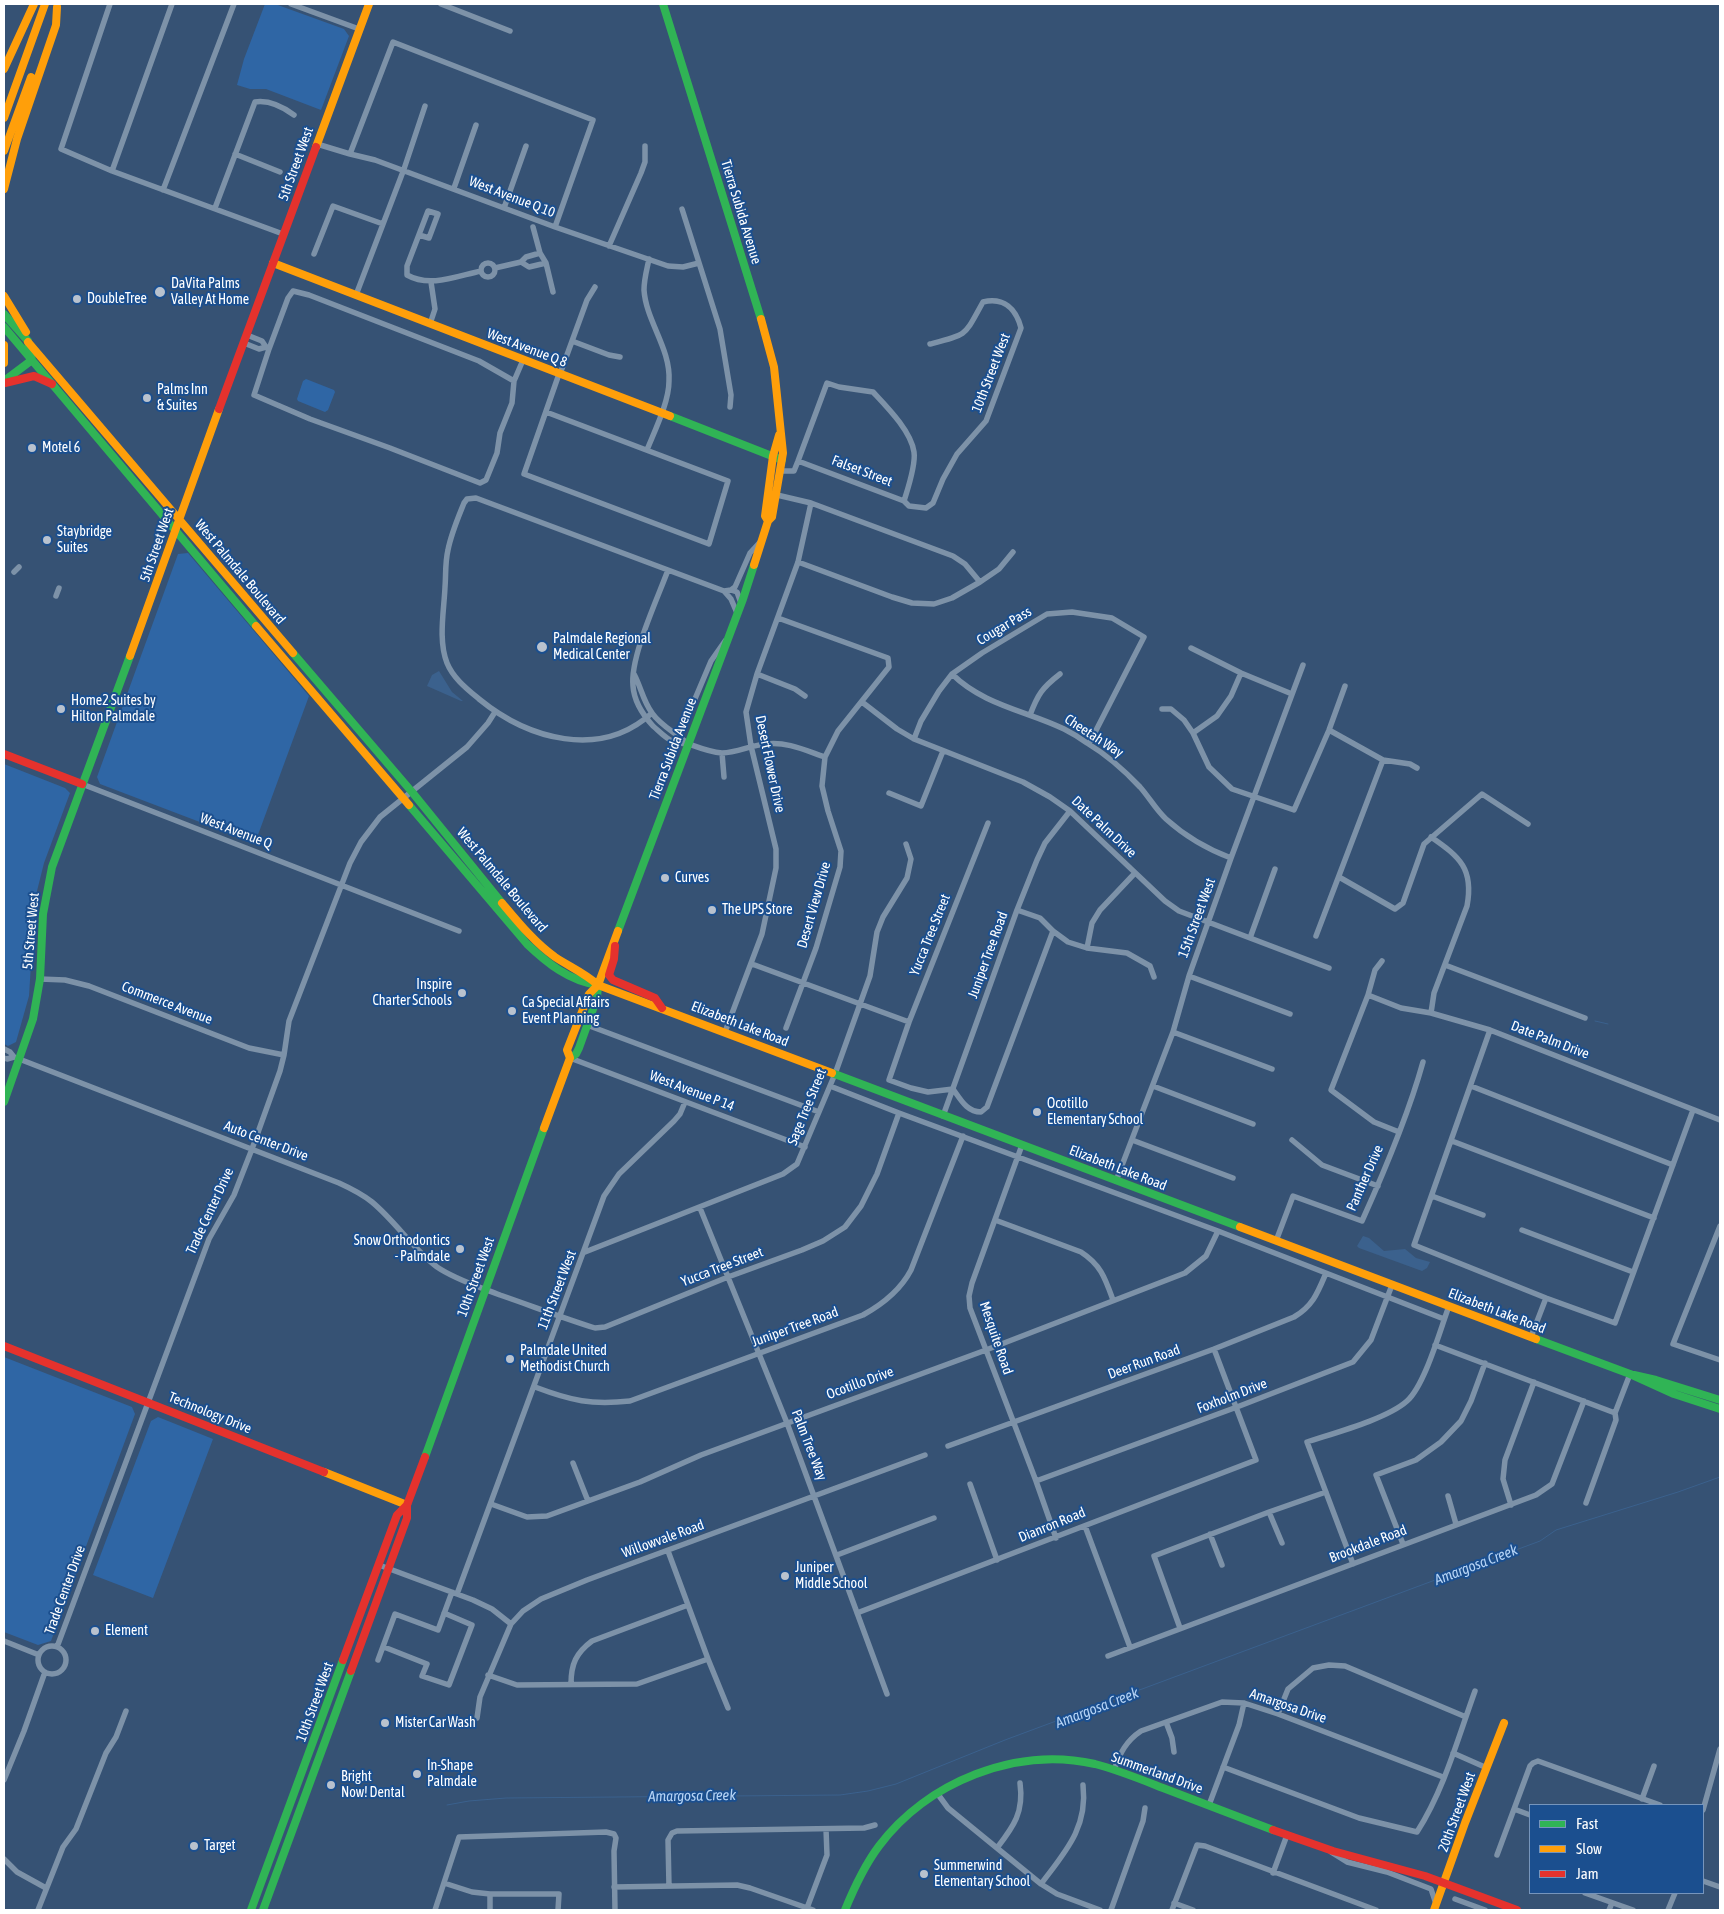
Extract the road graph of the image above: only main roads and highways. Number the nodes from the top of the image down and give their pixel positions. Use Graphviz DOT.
graph roads {
  1 [pos="34,4"];
  2 [pos="45,4"];
  3 [pos="369,4"];
  4 [pos="663,4"];
  5 [pos="58,6"];
  6 [pos="4,69"];
  7 [pos="4,118"];
  8 [pos="4,151"];
  9 [pos="4,189"];
  10 [pos="273,264"];
  11 [pos="4,296"];
  12 [pos="4,314"];
  13 [pos="4,327"];
  14 [pos="4,344"];
  15 [pos="35,357"];
  16 [pos="4,363"];
  17 [pos="4,382"];
  18 [pos="52,384"];
  19 [pos="66,393"];
  20 [pos="78,415"];
  21 [pos="103,431"];
  22 [pos="780,431"];
  23 [pos="98,439"];
  24 [pos="773,456"];
  25 [pos="129,460"];
  26 [pos="782,460"];
  27 [pos="180,520"];
  28 [pos="768,521"];
  29 [pos="177,530"];
  30 [pos="259,621"];
  31 [pos="4,754"];
  32 [pos="82,784"];
  33 [pos="522,933"];
  34 [pos="616,936"];
  35 [pos="598,985"];
  36 [pos="662,1008"];
  37 [pos="570,1058"];
  38 [pos="4,1102"];
  39 [pos="4,1346"];
  40 [pos="1630,1374"];
  41 [pos="1720,1400"];
  42 [pos="1720,1409"];
  43 [pos="407,1505"];
  44 [pos="1504,1723"];
  45 [pos="290,1804"];
  46 [pos="276,1844"];
  47 [pos="287,1846"];
  48 [pos="1445,1882"];
  49 [pos="1435,1907"];
  50 [pos="263,1909"];
  51 [pos="251,1910"];
  52 [pos="846,1910"];
  53 [pos="1517,1910"];
  1 -- 6 [label="main road"];
  2 -- 7 [label="main road"];
  3 -- 10 [label="main road, 5th Street West"];
  4 -- 22 [label="main road, Tierra Subida Avenue"];
  5 -- 8 [label="main road"];
  5 -- 9 [label="main road"];
  10 -- 24 [label="main road, West Avenue Q 8"];
  10 -- 27 [label="main road, 5th Street West"];
  11 -- 15 [label="main road"];
  12 -- 15 [label="main road, West Palmdale Boulevard"];
  13 -- 15 [label="main road"];
  14 -- 16 [label="main road"];
  15 -- 17 [label="main road"];
  15 -- 18 [label="main road, West Palmdale Boulevard"];
  15 -- 19 [label="main road, West Palmdale Boulevard"];
  17 -- 18 [label="main road"];
  18 -- 19 [label="main road, West Palmdale Boulevard"];
  19 -- 20 [label="main road, West Palmdale Boulevard"];
  19 -- 21 [label="main road, West Palmdale Boulevard"];
  20 -- 21 [label="main road"];
  20 -- 23 [label="main road, West Palmdale Boulevard"];
  21 -- 25 [label="main road, West Palmdale Boulevard"];
  22 -- 24 [label="main road, Tierra Subida Avenue"];
  22 -- 26 [label="main road, Tierra Subida Avenue"];
  23 -- 25 [label="main road"];
  23 -- 29 [label="main road, West Palmdale Boulevard"];
  24 -- 26 [label="main road, West Avenue Q 8"];
  24 -- 28 [label="main road, Tierra Subida Avenue"];
  25 -- 27 [label="main road, West Palmdale Boulevard"];
  26 -- 28 [label="main road, Tierra Subida Avenue"];
  27 -- 29 [label="main road, 5th Street West"];
  27 -- 30 [label="main road, West Palmdale Boulevard"];
  28 -- 34 [label="main road, Tierra Subida Avenue"];
  29 -- 30 [label="main road, West Palmdale Boulevard"];
  29 -- 32 [label="main road, 5th Street West"];
  30 -- 33 [label="main road, West Palmdale Boulevard"];
  30 -- 33 [label="main road, West Palmdale Boulevard"];
  31 -- 32 [label="main road, West Avenue Q"];
  32 -- 38 [label="main road, 5th Street West"];
  33 -- 35 [label="main road, West Palmdale Boulevard"];
  34 -- 35 [label="main road, Tierra Subida Avenue"];
  34 -- 36 [label="main road"];
  35 -- 36 [label="main road, Elizabeth Lake Road"];
  35 -- 37 [label="main road, 10th Street West"];
  35 -- 37 [label="main road, 10th Street West"];
  36 -- 40 [label="main road, Elizabeth Lake Road"];
  37 -- 43 [label="main road, 10th Street West"];
  39 -- 43 [label="main road, Technology Drive"];
  40 -- 41 [label="main road, Elizabeth Lake Road"];
  40 -- 42 [label="main road, Elizabeth Lake Road"];
  43 -- 45 [label="main road, 10th Street West"];
  43 -- 47 [label="main road, 10th Street West"];
  44 -- 48 [label="main road, 20th Street West"];
  45 -- 46 [label="main road, 10th Street West"];
  45 -- 47 [label="main road"];
  46 -- 50 [label="main road"];
  46 -- 51 [label="main road, 10th Street West"];
  47 -- 50 [label="main road, 10th Street West"];
  48 -- 49 [label="main road, 20th Street West"];
  48 -- 52 [label="main road, Summerland Drive"];
  48 -- 53 [label="main road, Summerland Drive"];
}
